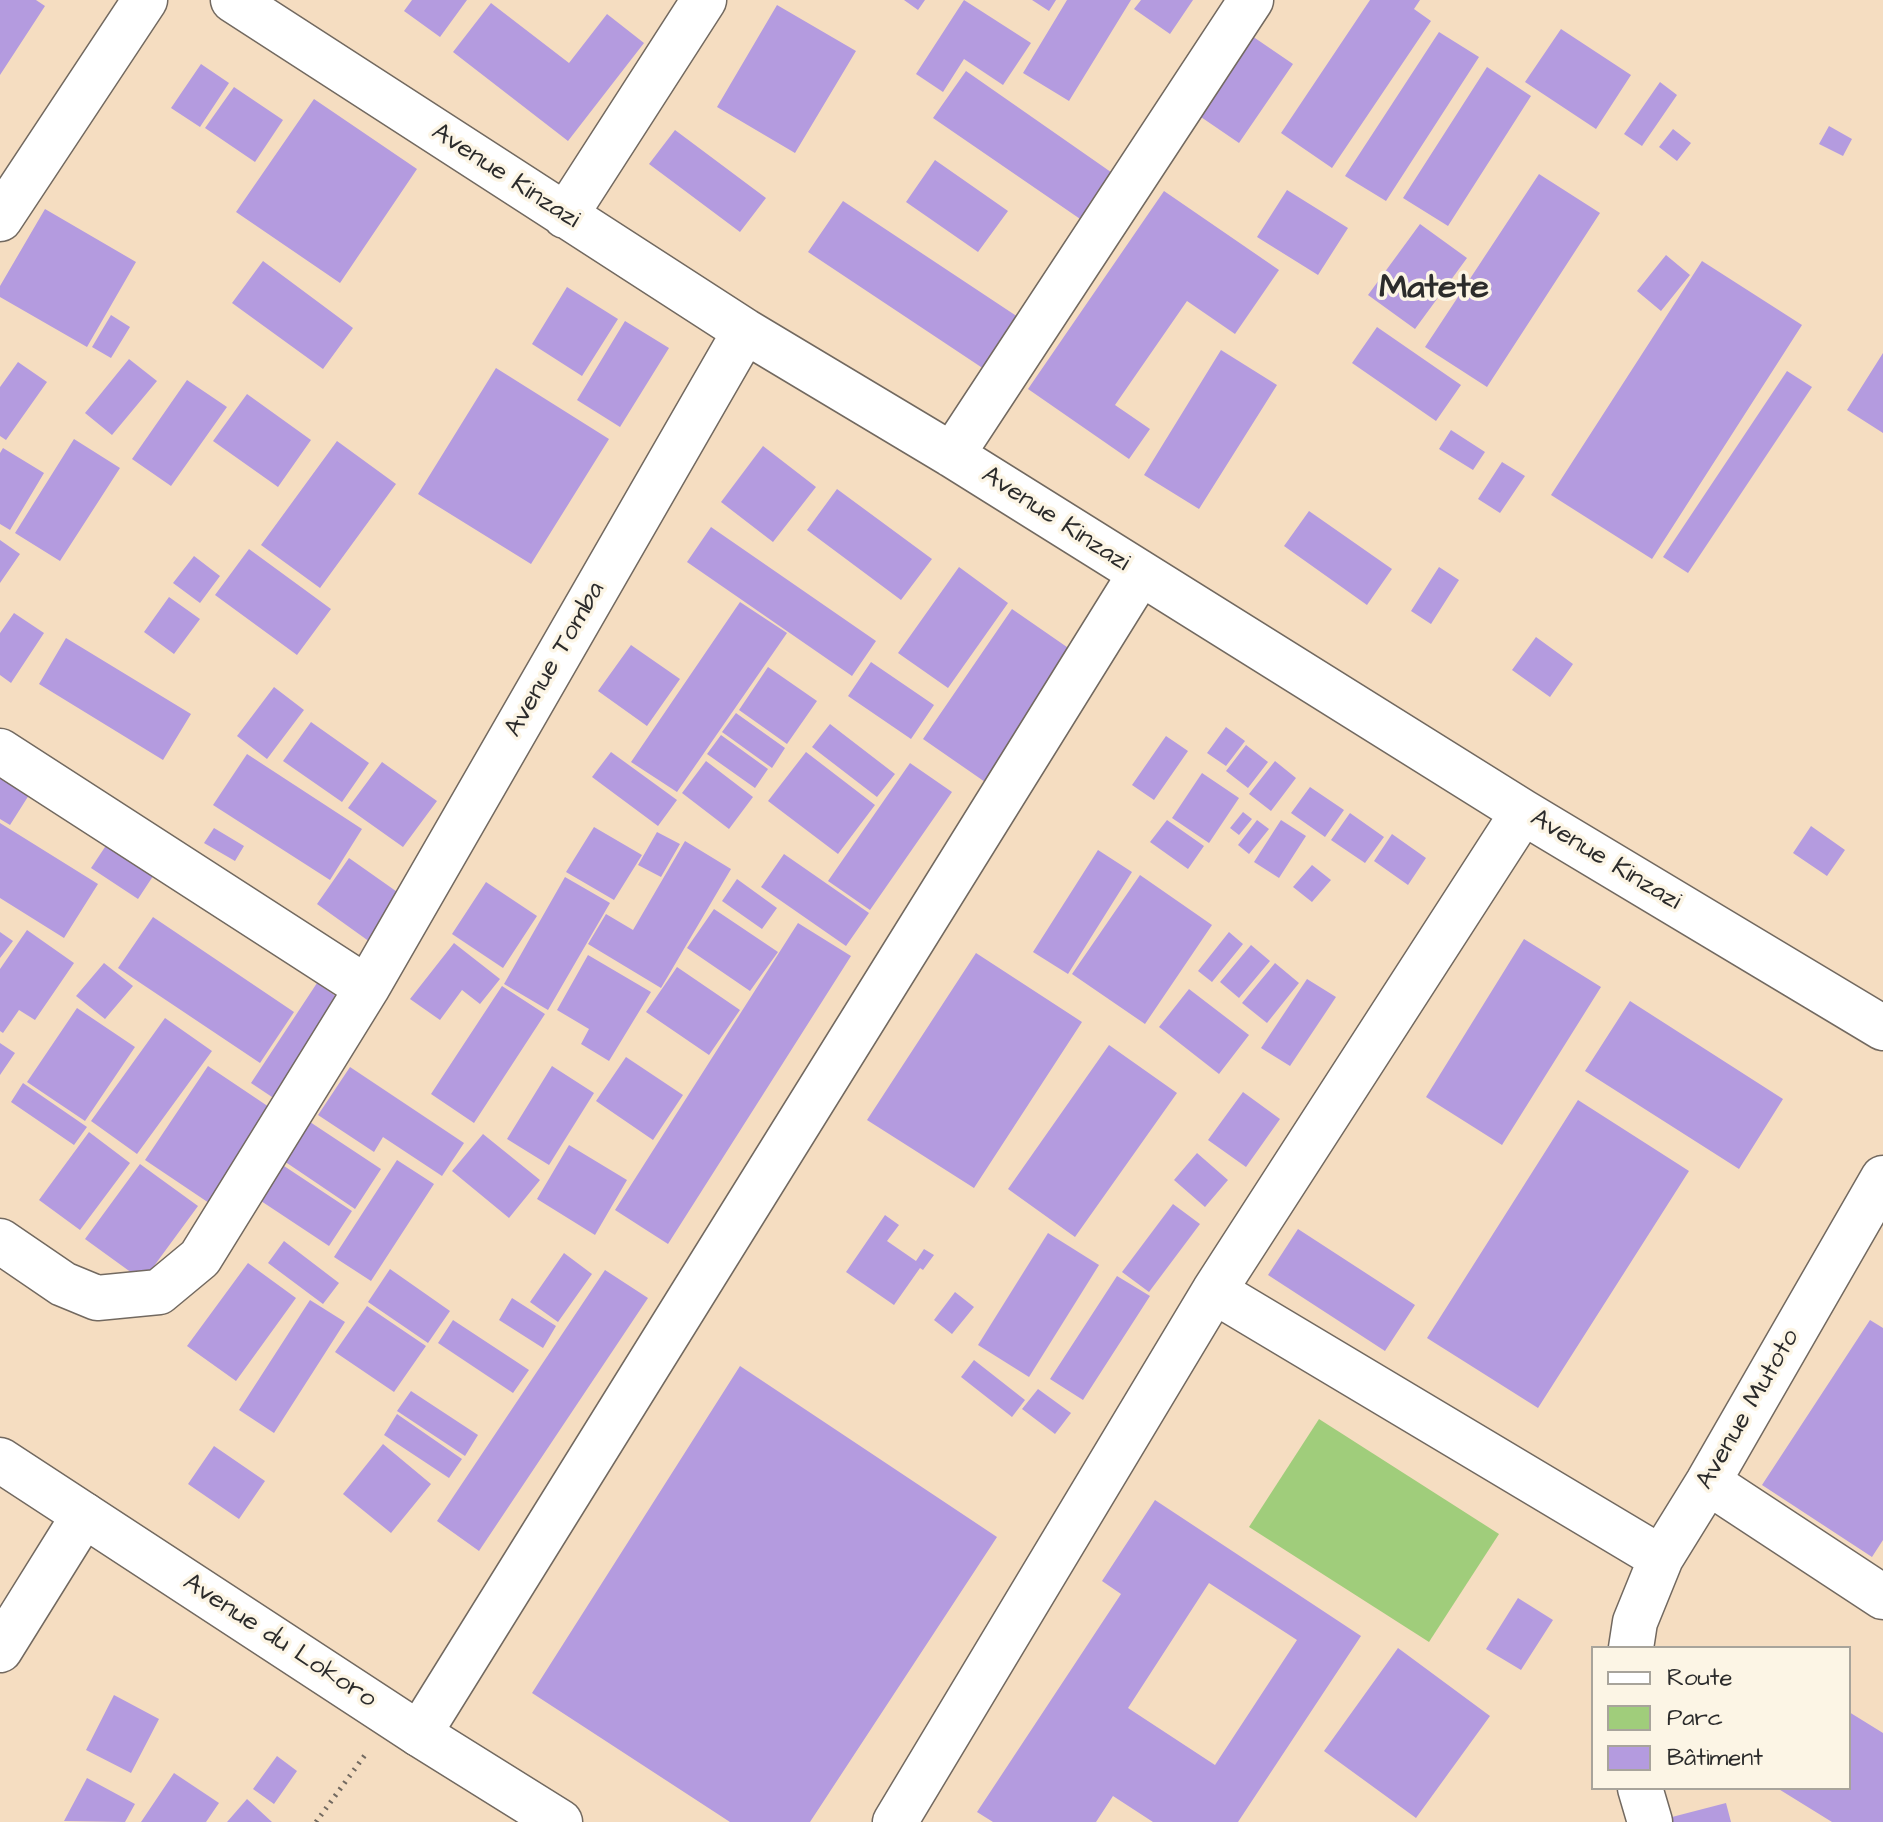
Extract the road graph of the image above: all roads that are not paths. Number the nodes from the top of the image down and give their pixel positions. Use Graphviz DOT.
graph roads {
  1 [pos="145,0"];
  2 [pos="233,0"];
  3 [pos="704,0"];
  4 [pos="1251,0"];
  5 [pos="565,216"];
  6 [pos="0,219"];
  7 [pos="745,331"];
  8 [pos="952,455"];
  9 [pos="1140,574"];
  10 [pos="0,751"];
  11 [pos="1523,812"];
  12 [pos="367,988"];
  13 [pos="1883,1028"];
  14 [pos="1883,1178"];
  15 [pos="0,1241"];
  16 [pos="1214,1291"];
  17 [pos="0,1460"];
  18 [pos="1708,1482"];
  19 [pos="84,1515"];
  20 [pos="1661,1558"];
  21 [pos="1883,1597"];
  22 [pos="1631,1646"];
  23 [pos="0,1650"];
  24 [pos="406,1725"];
  25 [pos="1641,1790"];
  26 [pos="553,1820"];
  27 [pos="895,1822"];
  28 [pos="1650,1822"];
  1 -- 6 [label="street"];
  2 -- 5 [label="street, Avenue Kinzazi"];
  3 -- 5 [label="street"];
  4 -- 8 [label="street"];
  5 -- 7 [label="street, Avenue Kinzazi"];
  7 -- 8 [label="street, Avenue Kinzazi"];
  7 -- 12 [label="street, Avenue Tomba"];
  8 -- 9 [label="street, Avenue Kinzazi"];
  9 -- 11 [label="street, Avenue Kinzazi"];
  9 -- 24 [label="street"];
  10 -- 12 [label="street"];
  11 -- 13 [label="street, Avenue Kinzazi"];
  11 -- 16 [label="street"];
  12 -- 15 [label="street, Avenue Tomba"];
  14 -- 18 [label="street, Avenue Mutoto"];
  16 -- 20 [label="street"];
  16 -- 27 [label="street"];
  17 -- 19 [label="street, Avenue du Lokoro"];
  18 -- 20 [label="street, Avenue Mutoto"];
  18 -- 21 [label="street"];
  19 -- 23 [label="street"];
  19 -- 24 [label="street, Avenue du Lokoro"];
  20 -- 22 [label="street, Avenue Mutoto"];
  24 -- 26 [label="street, Avenue du Lokoro"];
  25 -- 28 [label="street"];
}
